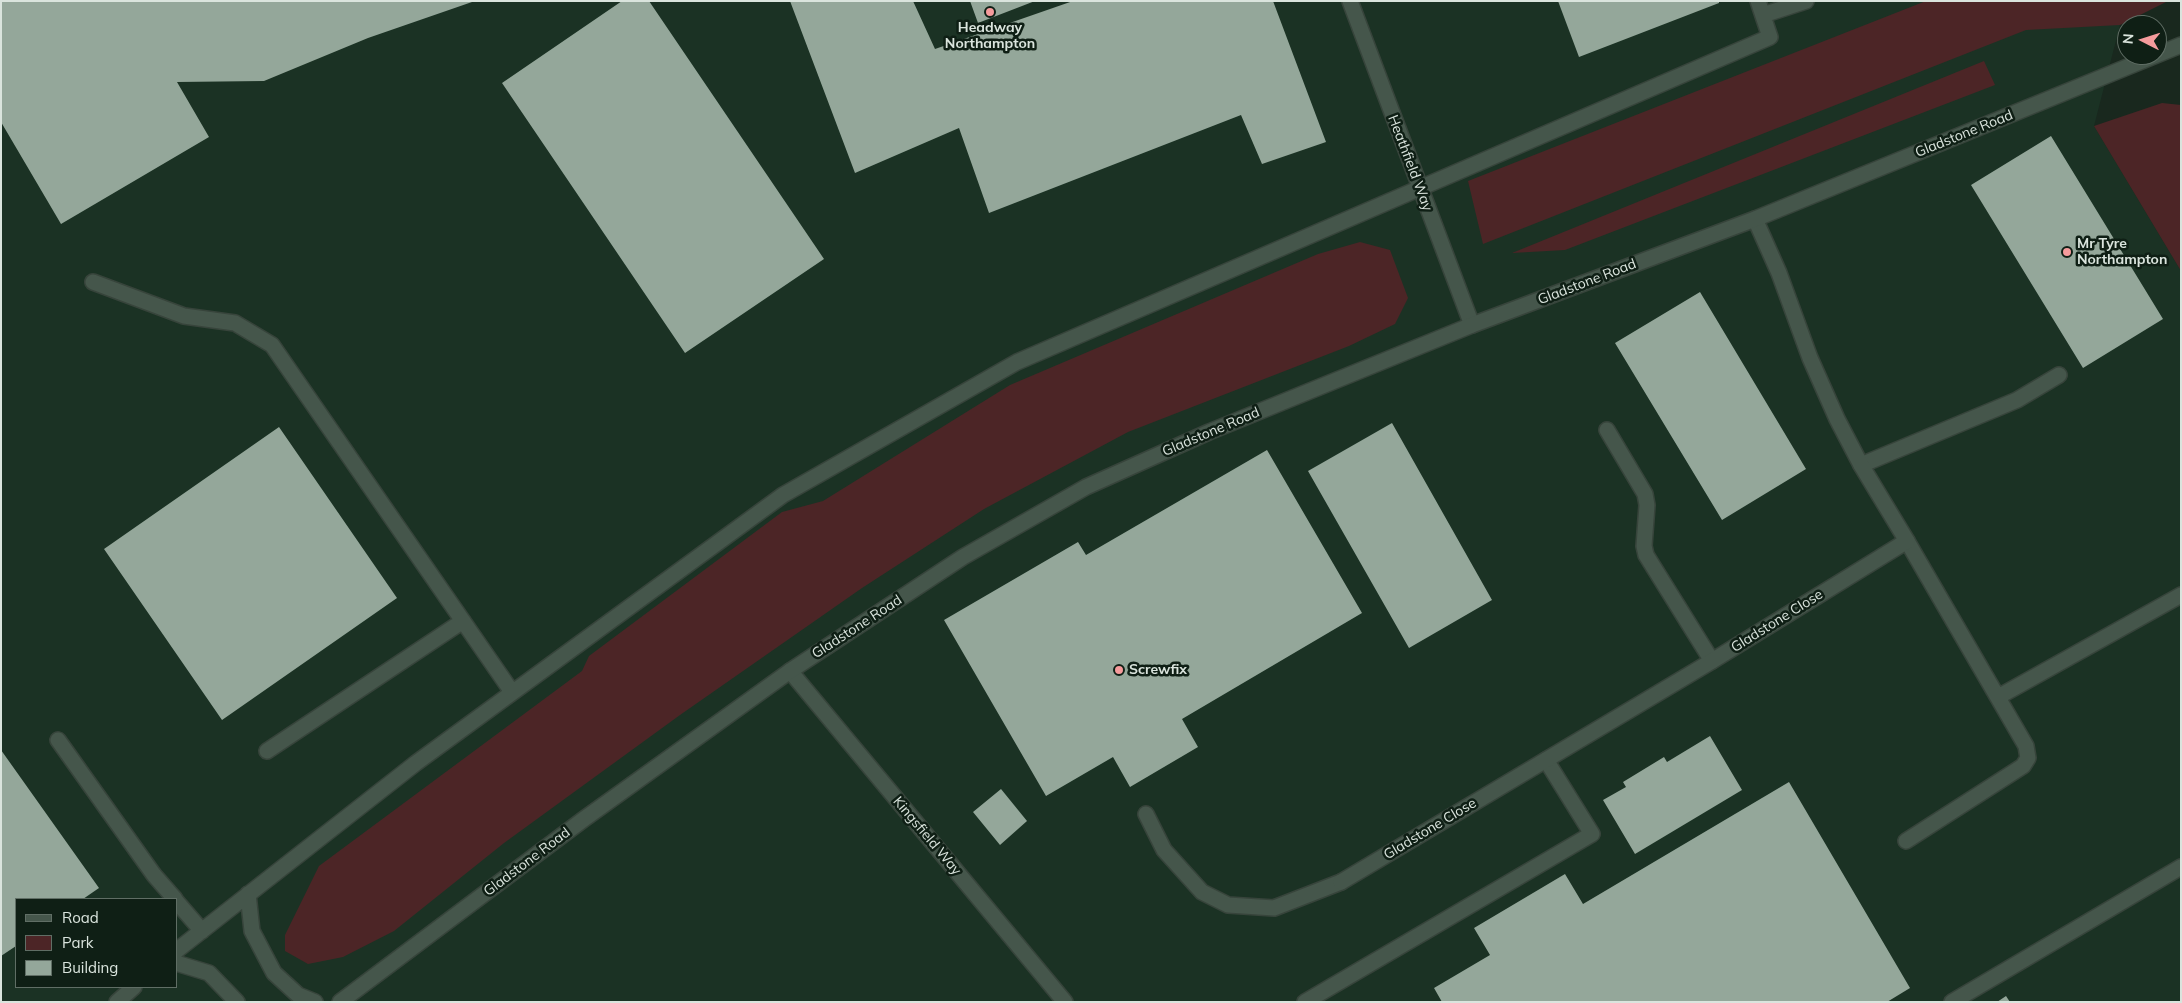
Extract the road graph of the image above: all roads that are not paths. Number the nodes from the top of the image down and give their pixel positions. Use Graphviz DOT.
graph roads {
  1 [pos="1350,1"];
  2 [pos="1806,1"];
  3 [pos="1761,8"];
  4 [pos="2181,46"];
  5 [pos="1419,189"];
  6 [pos="1755,219"];
  7 [pos="93,282"];
  8 [pos="1472,325"];
  9 [pos="2059,375"];
  10 [pos="1607,430"];
  11 [pos="1862,465"];
  12 [pos="1907,541"];
  13 [pos="2181,595"];
  14 [pos="463,621"];
  15 [pos="1712,661"];
  16 [pos="790,671"];
  17 [pos="512,692"];
  18 [pos="1998,697"];
  19 [pos="58,740"];
  20 [pos="267,751"];
  21 [pos="1546,760"];
  22 [pos="1146,814"];
  23 [pos="1906,841"];
  24 [pos="2181,867"];
  25 [pos="248,894"];
  26 [pos="174,898"];
  27 [pos="178,902"];
  28 [pos="202,931"];
  29 [pos="178,949"];
  30 [pos="178,964"];
  31 [pos="133,988"];
  32 [pos="117,1002"];
  33 [pos="237,1002"];
  34 [pos="315,1002"];
  35 [pos="340,1002"];
  36 [pos="1065,1002"];
  37 [pos="1305,1002"];
  38 [pos="1952,1002"];
  1 -- 5 [label="street, Heathfield Way"];
  2 -- 3 [label="street"];
  3 -- 5 [label="street"];
  4 -- 6 [label="street, Gladstone Road"];
  5 -- 8 [label="street, Heathfield Way"];
  5 -- 17 [label="street"];
  6 -- 8 [label="street, Gladstone Road"];
  6 -- 11 [label="street"];
  7 -- 14 [label="street"];
  8 -- 16 [label="street, Gladstone Road"];
  9 -- 11 [label="street"];
  10 -- 15 [label="street"];
  11 -- 12 [label="street"];
  12 -- 15 [label="street, Gladstone Close"];
  12 -- 18 [label="street"];
  13 -- 18 [label="street"];
  14 -- 17 [label="street"];
  14 -- 20 [label="street"];
  15 -- 21 [label="street, Gladstone Close"];
  16 -- 35 [label="street, Gladstone Road"];
  16 -- 36 [label="street, Kingsfield Way"];
  17 -- 25 [label="street"];
  18 -- 23 [label="street"];
  19 -- 26 [label="street"];
  21 -- 22 [label="street, Gladstone Close"];
  21 -- 37 [label="street"];
  24 -- 38 [label="street"];
  25 -- 28 [label="street"];
  25 -- 34 [label="street"];
  27 -- 28 [label="street"];
  28 -- 29 [label="street"];
  30 -- 33 [label="street"];
  31 -- 32 [label="street"];
}
